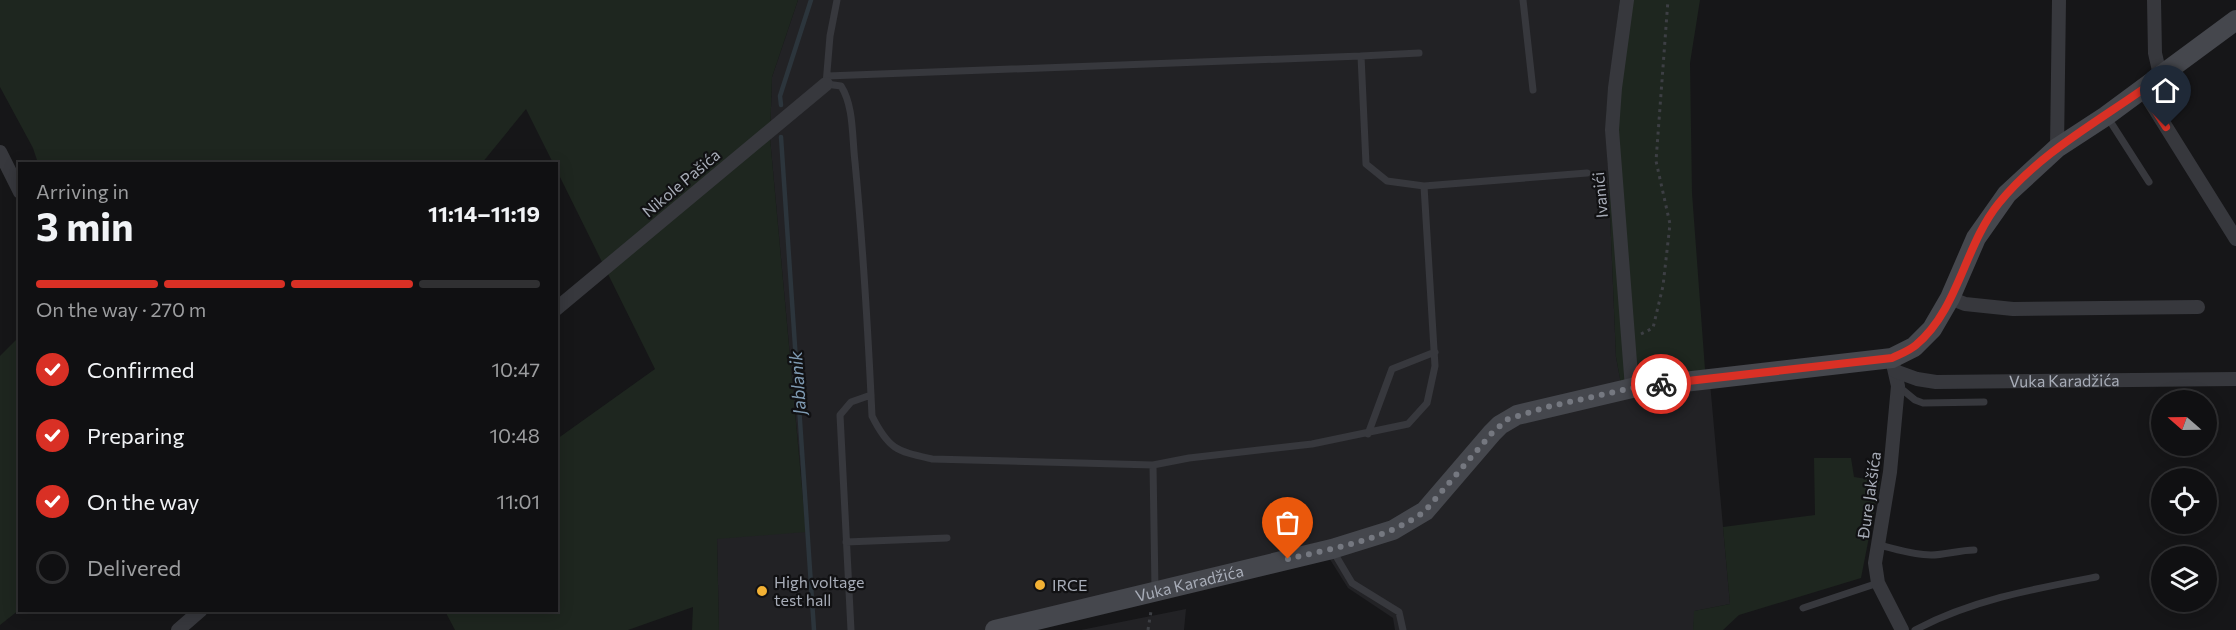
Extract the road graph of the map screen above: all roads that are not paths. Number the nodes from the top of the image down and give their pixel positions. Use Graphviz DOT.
graph roads {
  1 [pos="837,0"];
  2 [pos="1523,0"];
  3 [pos="1628,0"];
  4 [pos="2059,0"];
  5 [pos="2154,0"];
  6 [pos="2236,20"];
  7 [pos="1419,53"];
  8 [pos="1361,56"];
  9 [pos="2160,75"];
  10 [pos="826,80"];
  11 [pos="1533,90"];
  12 [pos="2142,90"];
  13 [pos="2106,116"];
  14 [pos="2056,148"];
  15 [pos="0,152"];
  16 [pos="1587,173"];
  17 [pos="2149,182"];
  18 [pos="1424,186"];
  19 [pos="18,188"];
  20 [pos="2236,239"];
  21 [pos="1950,298"];
  22 [pos="558,307"];
  23 [pos="2198,307"];
  24 [pos="1435,352"];
  25 [pos="1893,365"];
  26 [pos="2236,379"];
  27 [pos="1898,386"];
  28 [pos="1632,388"];
  29 [pos="871,395"];
  30 [pos="1984,402"];
  31 [pos="1368,434"];
  32 [pos="1153,465"];
  33 [pos="947,538"];
  34 [pos="846,542"];
  35 [pos="1879,545"];
  36 [pos="1332,549"];
  37 [pos="1974,550"];
  38 [pos="2096,578"];
  39 [pos="1878,583"];
  40 [pos="1155,591"];
  41 [pos="1803,608"];
  42 [pos="199,612"];
  43 [pos="178,630"];
  44 [pos="851,630"];
  45 [pos="994,630"];
  46 [pos="1402,630"];
  47 [pos="1902,630"];
  48 [pos="1915,630"];
  1 -- 10 [label="lane"];
  2 -- 11 [label="lane"];
  3 -- 28 [label="street, Ivanići"];
  4 -- 14 [label="street"];
  5 -- 9 [label="street"];
  6 -- 9 [label="street, Vuka Karadžića"];
  7 -- 8 [label="lane"];
  8 -- 10 [label="lane"];
  8 -- 18 [label="lane"];
  9 -- 12 [label="street, Vuka Karadžića"];
  10 -- 22 [label="street, Nikole Pašića"];
  10 -- 29 [label="lane"];
  12 -- 13 [label="street, Vuka Karadžića"];
  12 -- 20 [label="street"];
  13 -- 14 [label="street, Vuka Karadžića"];
  13 -- 17 [label="lane"];
  14 -- 21 [label="street, Vuka Karadžića"];
  15 -- 19 [label="street"];
  16 -- 18 [label="lane"];
  18 -- 24 [label="lane"];
  21 -- 23 [label="street"];
  21 -- 25 [label="street, Vuka Karadžića"];
  24 -- 31 [label="lane"];
  24 -- 31 [label="lane"];
  25 -- 26 [label="street, Vuka Karadžića"];
  25 -- 27 [label="street, Đure Jakšića"];
  25 -- 28 [label="street, Vuka Karadžića"];
  27 -- 30 [label="lane"];
  27 -- 35 [label="street, Đure Jakšića"];
  28 -- 36 [label="street, Vuka Karadžića"];
  29 -- 32 [label="lane"];
  29 -- 34 [label="lane"];
  31 -- 32 [label="lane"];
  32 -- 40 [label="lane"];
  33 -- 34 [label="lane"];
  34 -- 44 [label="lane"];
  35 -- 37 [label="lane"];
  35 -- 39 [label="street, Đure Jakšića"];
  36 -- 40 [label="street, Vuka Karadžića"];
  36 -- 46 [label="lane"];
  38 -- 48 [label="lane"];
  39 -- 41 [label="lane"];
  39 -- 47 [label="street, Đure Jakšića"];
  40 -- 45 [label="street, Vuka Karadžića"];
  42 -- 43 [label="street"];
}
